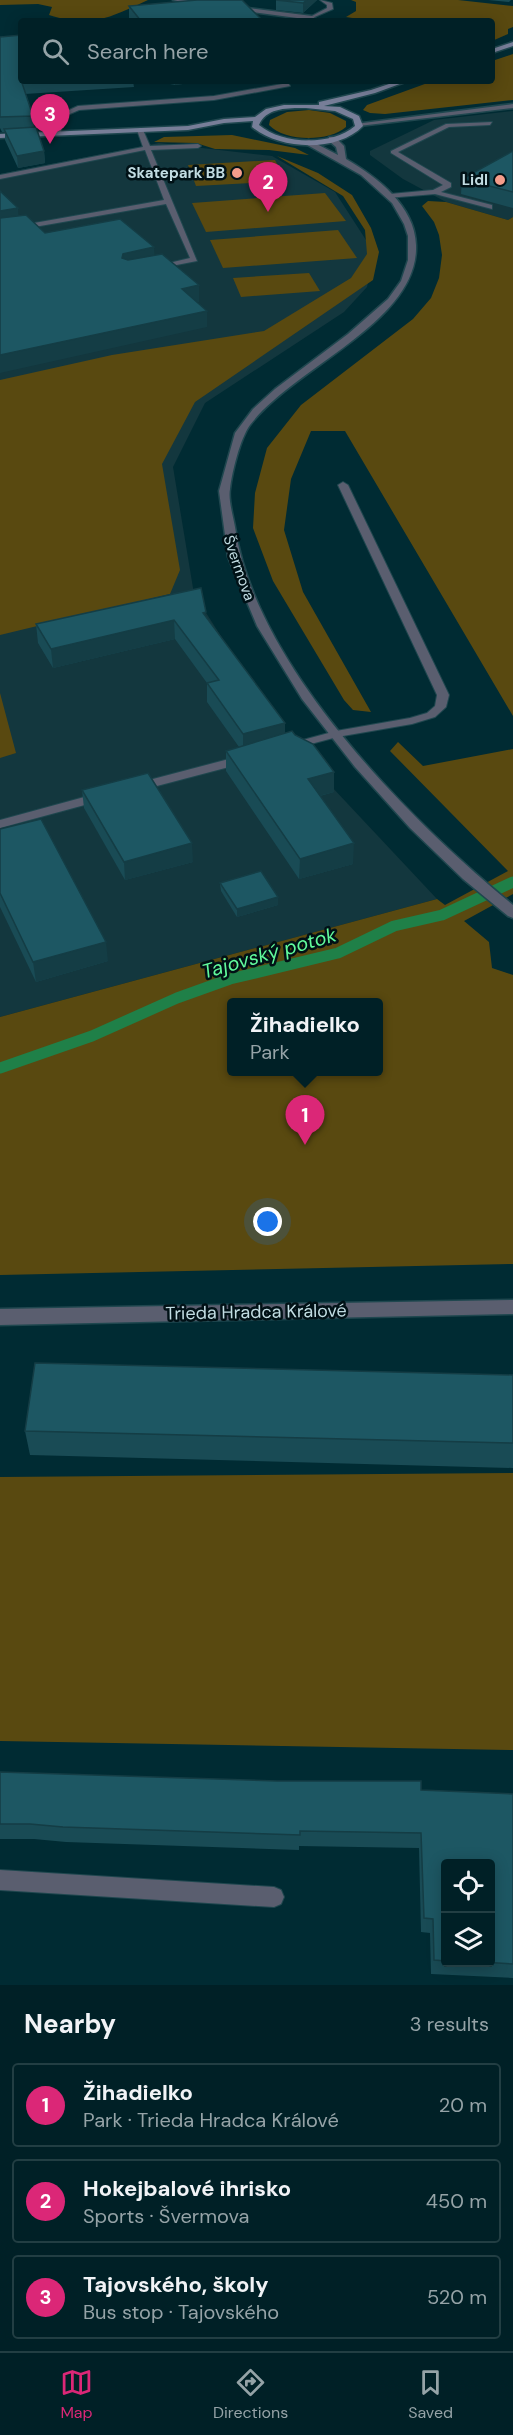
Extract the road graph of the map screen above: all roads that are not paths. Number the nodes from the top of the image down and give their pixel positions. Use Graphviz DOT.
graph roads {
  1 [pos="176,0"];
  2 [pos="323,0"];
  3 [pos="208,5"];
  4 [pos="219,6"];
  5 [pos="312,18"];
  6 [pos="513,44"];
  7 [pos="495,50"];
  8 [pos="397,84"];
  9 [pos="288,85"];
  10 [pos="374,92"];
  11 [pos="316,106"];
  12 [pos="513,106"];
  13 [pos="340,110"];
  14 [pos="481,110"];
  15 [pos="470,111"];
  16 [pos="256,119"];
  17 [pos="358,121"];
  18 [pos="490,123"];
  19 [pos="188,128"];
  20 [pos="140,130"];
  21 [pos="220,130"];
  22 [pos="260,130"];
  23 [pos="245,131"];
  24 [pos="58,134"];
  25 [pos="0,136"];
  26 [pos="332,140"];
  27 [pos="306,142"];
  28 [pos="198,146"];
  29 [pos="147,148"];
  30 [pos="343,160"];
  31 [pos="0,177"];
  32 [pos="435,192"];
  33 [pos="390,196"];
  34 [pos="168,201"];
  35 [pos="489,207"];
  36 [pos="0,231"];
  37 [pos="150,268"];
  38 [pos="343,484"];
  39 [pos="336,734"];
  40 [pos="284,748"];
  41 [pos="253,756"];
  42 [pos="0,824"];
  43 [pos="507,908"];
  44 [pos="513,1307"];
  45 [pos="0,1317"];
  46 [pos="0,1880"];
  47 [pos="274,1897"];
  1 -- 3 [label="street"];
  2 -- 5 [label="lane"];
  4 -- 5 [label="street"];
  6 -- 7 [label="main road"];
  8 -- 10 [label="main road"];
  9 -- 24 [label="lane"];
  10 -- 11 [label="main road"];
  10 -- 13 [label="main road"];
  11 -- 13 [label="main road"];
  11 -- 16 [label="main road"];
  12 -- 14 [label="street"];
  13 -- 17 [label="main road"];
  14 -- 15 [label="street"];
  14 -- 18 [label="lane"];
  15 -- 17 [label="street"];
  15 -- 18 [label="lane"];
  16 -- 19 [label="main road"];
  16 -- 22 [label="main road"];
  17 -- 26 [label="main road"];
  18 -- 32 [label="lane"];
  19 -- 20 [label="main road"];
  19 -- 21 [label="main road"];
  20 -- 24 [label="main road"];
  20 -- 29 [label="lane"];
  22 -- 23 [label="main road"];
  22 -- 27 [label="main road"];
  24 -- 25 [label="main road"];
  26 -- 27 [label="main road"];
  26 -- 30 [label="street, Švermova"];
  27 -- 30 [label="street, Švermova"];
  28 -- 29 [label="lane"];
  29 -- 31 [label="lane"];
  29 -- 34 [label="lane"];
  30 -- 33 [label="street, Švermova"];
  32 -- 33 [label="lane"];
  32 -- 35 [label="lane"];
  33 -- 39 [label="street, Švermova"];
  34 -- 36 [label="lane"];
  34 -- 37 [label="lane"];
  38 -- 39 [label="lane"];
  39 -- 40 [label="lane"];
  39 -- 43 [label="street, Švermova"];
  41 -- 42 [label="lane"];
  44 -- 45 [label="street, Trieda Hradca Králové"];
  46 -- 47 [label="lane"];
}
